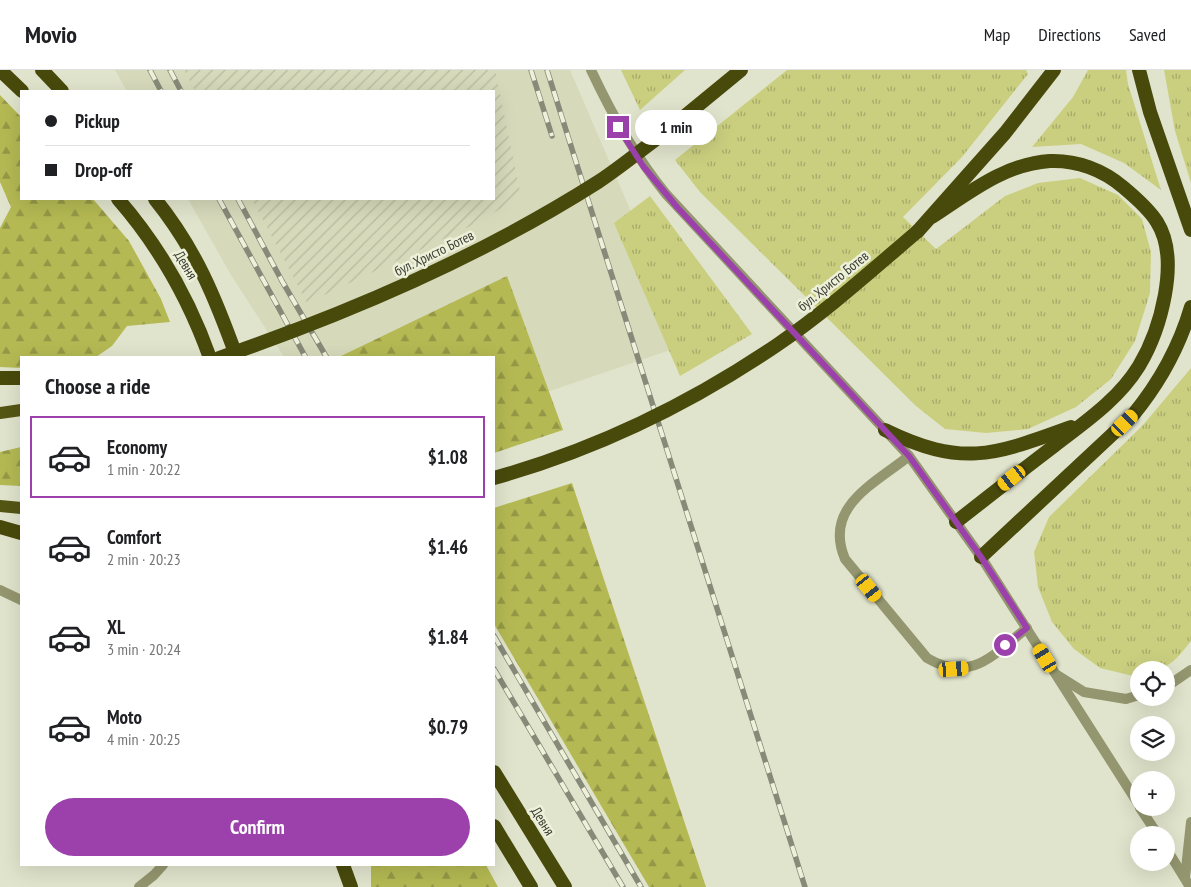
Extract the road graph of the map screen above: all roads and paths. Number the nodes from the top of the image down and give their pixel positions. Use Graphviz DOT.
graph roads {
  1 [pos="0,70"];
  2 [pos="42,70"];
  3 [pos="51,70"];
  4 [pos="592,70"];
  5 [pos="742,70"];
  6 [pos="1054,70"];
  7 [pos="1139,70"];
  8 [pos="21,90"];
  9 [pos="62,90"];
  10 [pos="62,90"];
  11 [pos="119,200"];
  12 [pos="156,200"];
  13 [pos="932,217"];
  14 [pos="1191,230"];
  15 [pos="1191,307"];
  16 [pos="209,356"];
  17 [pos="225,356"];
  18 [pos="236,356"];
  19 [pos="0,378"];
  20 [pos="20,378"];
  21 [pos="20,410"];
  22 [pos="0,413"];
  23 [pos="1084,423"];
  24 [pos="885,430"];
  25 [pos="909,456"];
  26 [pos="495,478"];
  27 [pos="0,506"];
  28 [pos="20,508"];
  29 [pos="956,522"];
  30 [pos="0,527"];
  31 [pos="20,533"];
  32 [pos="981,557"];
  33 [pos="0,590"];
  34 [pos="20,600"];
  35 [pos="1027,628"];
  36 [pos="1191,670"];
  37 [pos="1054,674"];
  38 [pos="1175,680"];
  39 [pos="1130,698"];
  40 [pos="495,774"];
  41 [pos="1130,791"];
  42 [pos="1191,822"];
  43 [pos="495,828"];
  44 [pos="1175,862"];
  45 [pos="162,866"];
  46 [pos="343,866"];
  47 [pos="1188,882"];
  48 [pos="139,887"];
  49 [pos="351,887"];
  50 [pos="531,887"];
  51 [pos="565,887"];
  1 -- 8 [label="highway"];
  2 -- 9 [label="highway"];
  3 -- 10 [label="street"];
  4 -- 24 [label="street"];
  5 -- 17 [label="highway, бул. Христо Ботев, bridge"];
  6 -- 13 [label="highway, бул. Христо Ботев"];
  7 -- 14 [label="highway"];
  11 -- 16 [label="highway, Девня"];
  12 -- 18 [label="highway, Девня"];
  13 -- 23 [label="highway"];
  13 -- 26 [label="highway, бул. Христо Ботев, bridge"];
  15 -- 32 [label="highway"];
  19 -- 20 [label="highway"];
  21 -- 22 [label="main road"];
  23 -- 24 [label="highway"];
  23 -- 29 [label="highway"];
  24 -- 25 [label="street"];
  25 -- 29 [label="street"];
  25 -- 35 [label="street"];
  27 -- 28 [label="main road"];
  29 -- 32 [label="street"];
  30 -- 31 [label="highway"];
  32 -- 35 [label="street"];
  33 -- 34 [label="street"];
  35 -- 37 [label="street"];
  36 -- 38 [label="street"];
  37 -- 39 [label="street"];
  37 -- 41 [label="street"];
  40 -- 51 [label="highway, Девня"];
  42 -- 47 [label="street"];
  43 -- 50 [label="highway"];
  44 -- 47 [label="street"];
  45 -- 48 [label="street"];
  46 -- 49 [label="highway"];
}
